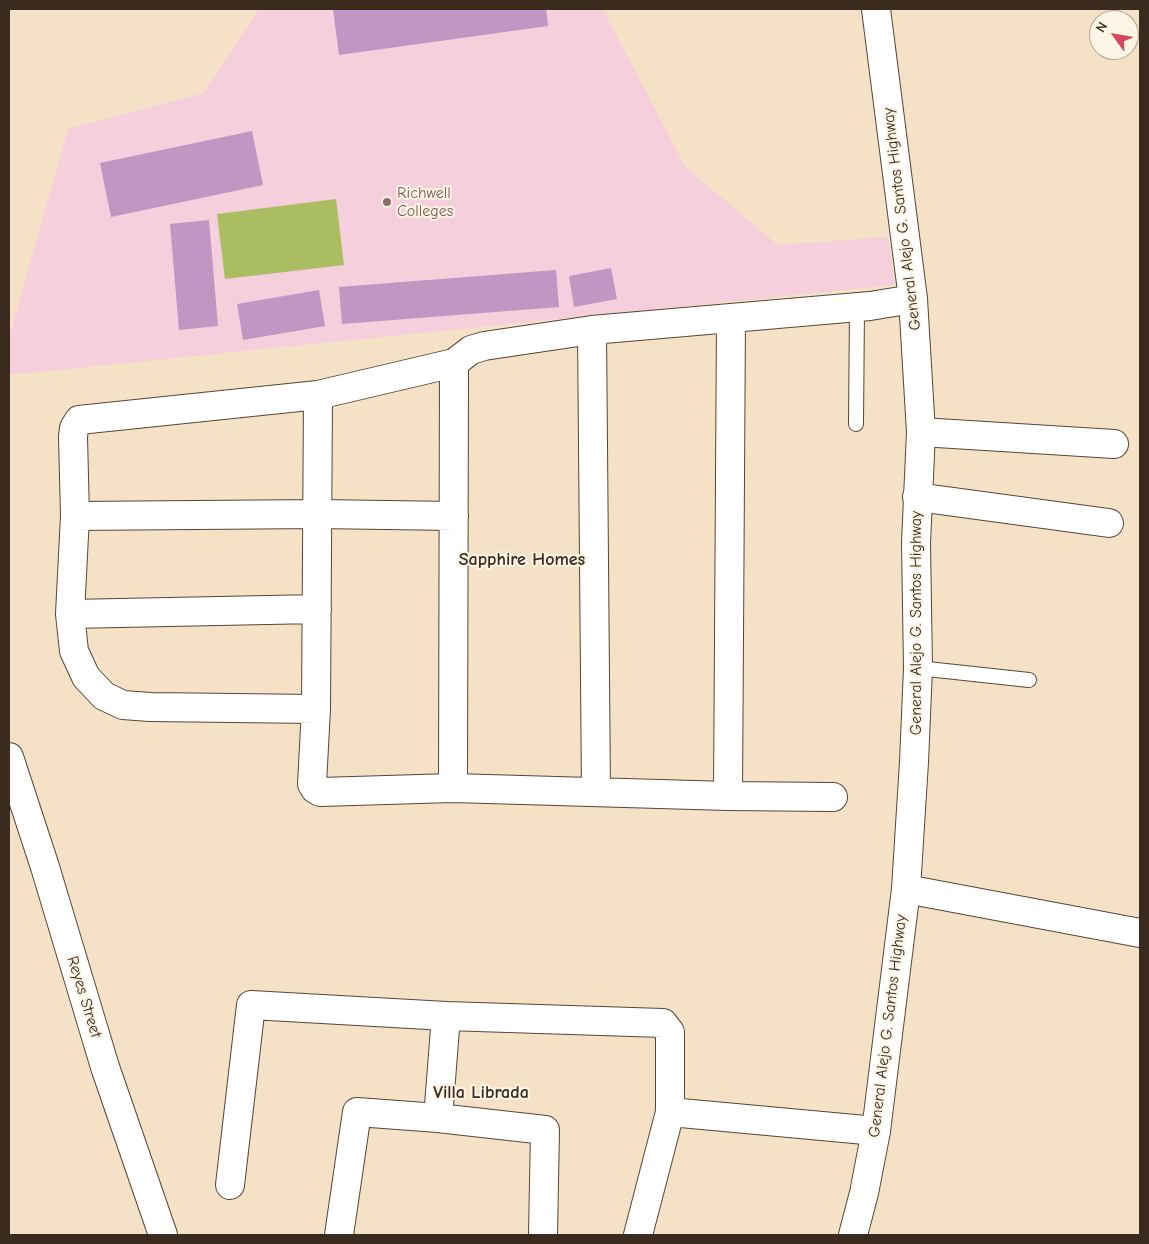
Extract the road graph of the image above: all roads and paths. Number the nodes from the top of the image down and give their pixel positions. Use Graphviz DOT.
graph roads {
  1 [pos="876,9"];
  2 [pos="913,299"];
  3 [pos="858,307"];
  4 [pos="731,318"];
  5 [pos="592,330"];
  6 [pos="454,363"];
  7 [pos="318,395"];
  8 [pos="856,424"];
  9 [pos="921,432"];
  10 [pos="1114,444"];
  11 [pos="917,497"];
  12 [pos="318,514"];
  13 [pos="75,516"];
  14 [pos="454,516"];
  15 [pos="1109,523"];
  16 [pos="316,610"];
  17 [pos="70,614"];
  18 [pos="918,668"];
  19 [pos="1029,680"];
  20 [pos="316,709"];
  21 [pos="9,757"];
  22 [pos="454,788"];
  23 [pos="596,792"];
  24 [pos="728,796"];
  25 [pos="834,797"];
  26 [pos="906,889"];
  27 [pos="1140,933"];
  28 [pos="446,1016"];
  29 [pos="670,1112"];
  30 [pos="438,1118"];
  31 [pos="876,1131"];
  32 [pos="230,1185"];
  33 [pos="162,1235"];
  34 [pos="339,1235"];
  35 [pos="543,1235"];
  36 [pos="638,1235"];
  37 [pos="853,1235"];
  1 -- 2 [label="street, General Alejo G. Santos Highway"];
  2 -- 3 [label="street"];
  2 -- 9 [label="street, General Alejo G. Santos Highway"];
  3 -- 4 [label="street"];
  3 -- 8 [label="lane"];
  4 -- 5 [label="street"];
  4 -- 24 [label="street"];
  5 -- 6 [label="street"];
  5 -- 23 [label="street"];
  6 -- 7 [label="street"];
  6 -- 14 [label="street"];
  7 -- 12 [label="street"];
  7 -- 13 [label="street"];
  9 -- 10 [label="street"];
  9 -- 11 [label="street, General Alejo G. Santos Highway"];
  11 -- 15 [label="street"];
  11 -- 18 [label="street, General Alejo G. Santos Highway"];
  12 -- 13 [label="street"];
  12 -- 14 [label="street"];
  12 -- 16 [label="street"];
  13 -- 17 [label="street"];
  14 -- 22 [label="street"];
  16 -- 17 [label="street"];
  16 -- 20 [label="street"];
  17 -- 20 [label="street"];
  18 -- 19 [label="lane"];
  18 -- 26 [label="street, General Alejo G. Santos Highway"];
  20 -- 22 [label="street"];
  21 -- 33 [label="street, Reyes Street"];
  22 -- 23 [label="street"];
  23 -- 24 [label="street"];
  24 -- 25 [label="street"];
  26 -- 27 [label="street"];
  26 -- 31 [label="street, General Alejo G. Santos Highway"];
  28 -- 29 [label="street"];
  28 -- 30 [label="street"];
  28 -- 32 [label="street"];
  29 -- 31 [label="street"];
  29 -- 36 [label="street"];
  30 -- 34 [label="street"];
  30 -- 35 [label="street"];
  31 -- 37 [label="street, General Alejo G. Santos Highway"];
}
